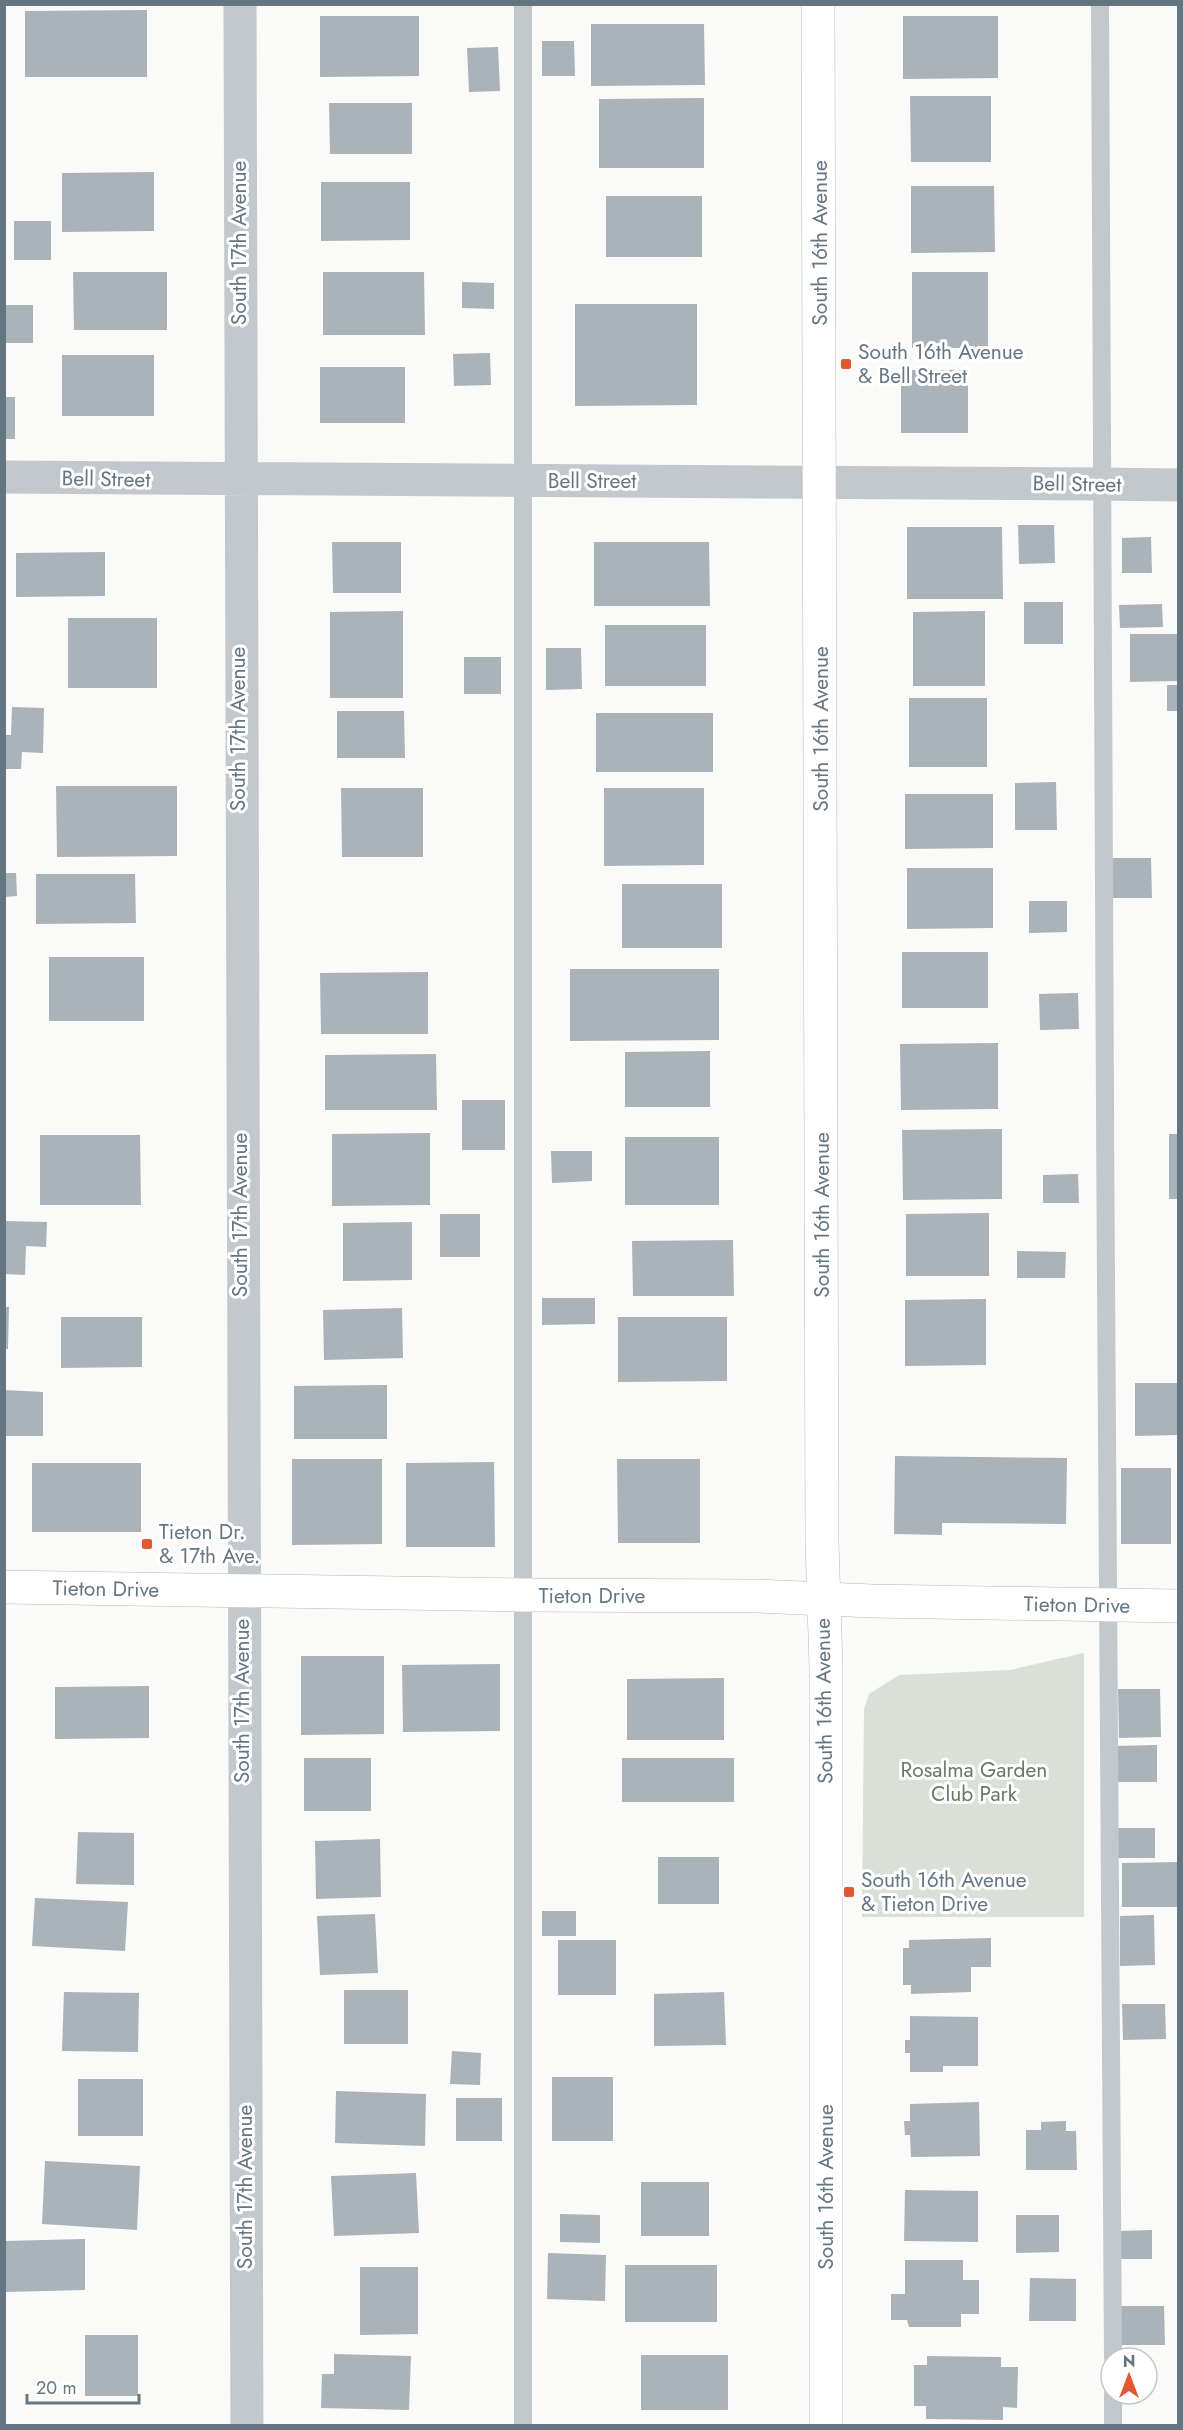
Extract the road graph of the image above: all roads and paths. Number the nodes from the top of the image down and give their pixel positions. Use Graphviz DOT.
graph roads {
  1 [pos="240,4"];
  2 [pos="523,4"];
  3 [pos="818,4"];
  4 [pos="1100,4"];
  5 [pos="4,477"];
  6 [pos="238,481"];
  7 [pos="523,481"];
  8 [pos="821,481"];
  9 [pos="1100,484"];
  10 [pos="1179,485"];
  11 [pos="4,1587"];
  12 [pos="241,1591"];
  13 [pos="523,1595"];
  14 [pos="823,1598"];
  15 [pos="1109,1606"];
  16 [pos="1179,1606"];
  17 [pos="1113,2346"];
  18 [pos="1113,2406"];
  19 [pos="247,2426"];
  20 [pos="523,2426"];
  21 [pos="826,2426"];
  22 [pos="1113,2426"];
  1 -- 6 [label="street, South 17th Avenue"];
  2 -- 7 [label="lane"];
  3 -- 8 [label="main road, South 16th Avenue"];
  4 -- 9 [label="lane"];
  5 -- 6 [label="street, Bell Street"];
  6 -- 7 [label="street, Bell Street"];
  6 -- 12 [label="street, South 17th Avenue"];
  7 -- 8 [label="street, Bell Street"];
  7 -- 13 [label="lane"];
  8 -- 9 [label="street, Bell Street"];
  8 -- 14 [label="main road, South 16th Avenue"];
  9 -- 10 [label="street, Bell Street"];
  9 -- 15 [label="lane"];
  11 -- 12 [label="main road, Tieton Drive"];
  12 -- 13 [label="main road, Tieton Drive"];
  12 -- 19 [label="street, South 17th Avenue"];
  13 -- 14 [label="main road, Tieton Drive"];
  13 -- 20 [label="lane"];
  14 -- 15 [label="main road, Tieton Drive"];
  14 -- 21 [label="main road, South 16th Avenue"];
  15 -- 16 [label="main road, Tieton Drive"];
  15 -- 17 [label="lane"];
  18 -- 22 [label="lane"];
}
